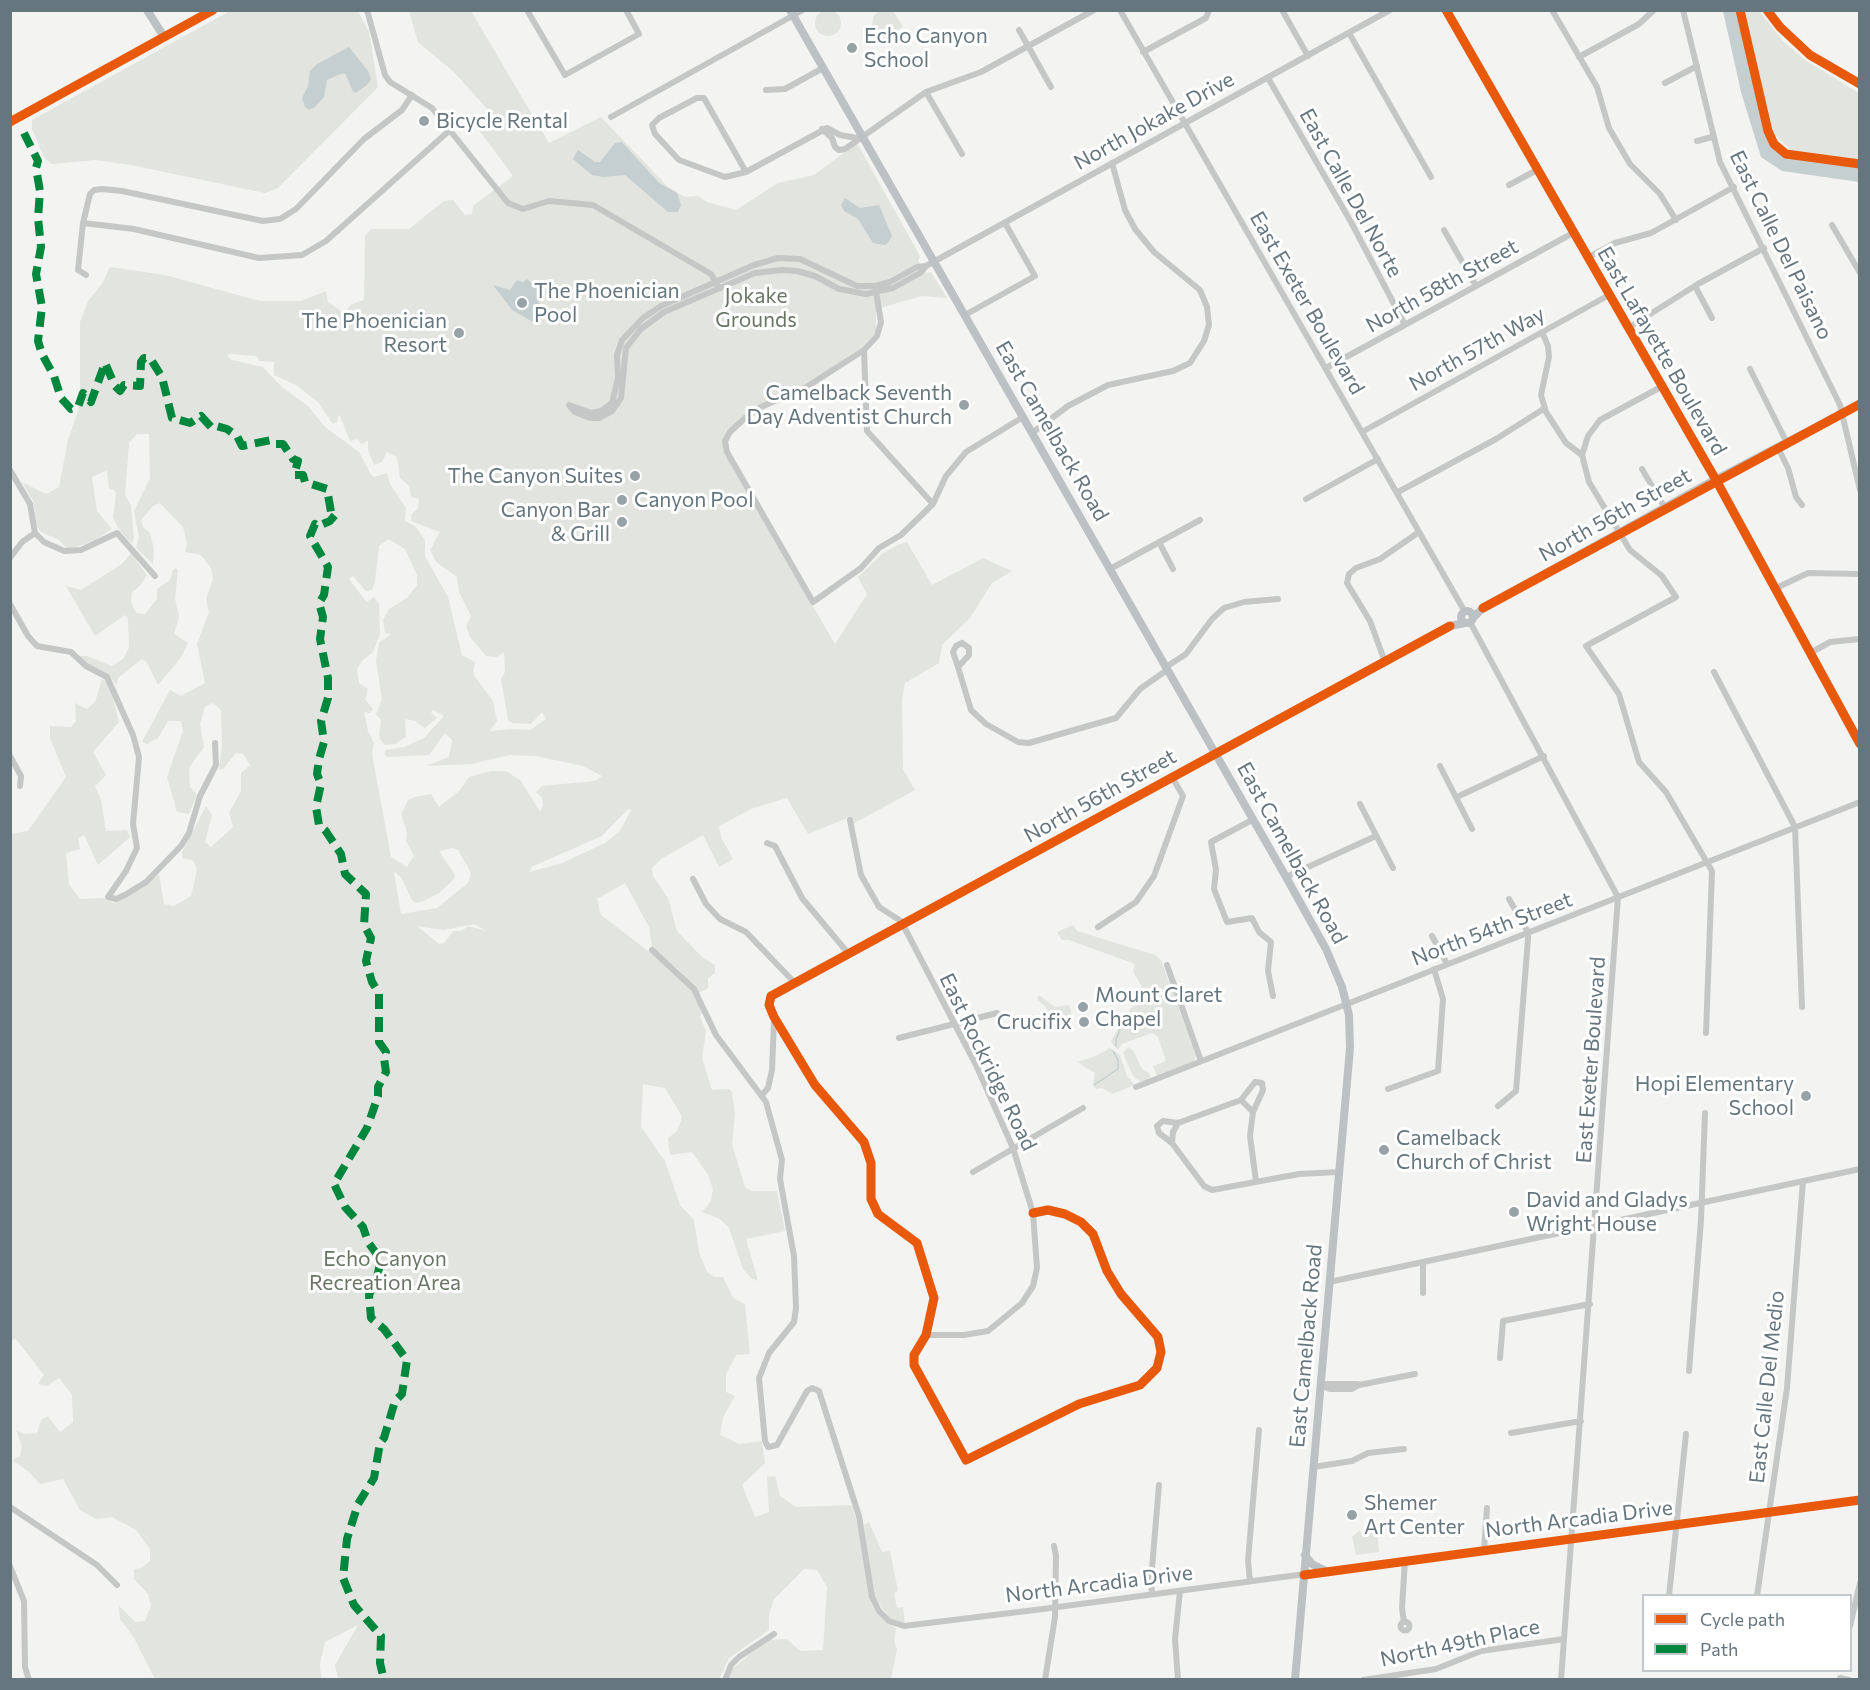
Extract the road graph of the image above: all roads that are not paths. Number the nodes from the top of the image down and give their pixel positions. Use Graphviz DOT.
graph roads {
  1 [pos="147,10"];
  2 [pos="213,10"];
  3 [pos="367,10"];
  4 [pos="527,10"];
  5 [pos="626,10"];
  6 [pos="802,10"];
  7 [pos="1094,10"];
  8 [pos="1120,10"];
  9 [pos="1282,10"];
  10 [pos="1390,10"];
  11 [pos="1446,10"];
  12 [pos="1552,10"];
  13 [pos="1654,10"];
  14 [pos="1683,10"];
  15 [pos="1767,10"];
  16 [pos="1209,12"];
  17 [pos="791,13"];
  18 [pos="1019,30"];
  19 [pos="1349,33"];
  20 [pos="164,38"];
  21 [pos="1029,47"];
  22 [pos="1143,52"];
  23 [pos="1308,56"];
  24 [pos="1579,57"];
  25 [pos="1697,66"];
  26 [pos="823,68"];
  27 [pos="1268,78"];
  28 [pos="1665,83"];
  29 [pos="1860,84"];
  30 [pos="1051,87"];
  31 [pos="765,90"];
  32 [pos="926,92"];
  33 [pos="412,95"];
  34 [pos="611,117"];
  35 [pos="10,122"];
  36 [pos="1185,123"];
  37 [pos="822,129"];
  38 [pos="450,130"];
  39 [pos="840,135"];
  40 [pos="1712,136"];
  41 [pos="859,137"];
  42 [pos="1697,141"];
  43 [pos="833,142"];
  44 [pos="962,154"];
  45 [pos="1112,164"];
  46 [pos="1537,170"];
  47 [pos="746,172"];
  48 [pos="1431,177"];
  49 [pos="1509,185"];
  50 [pos="1734,187"];
  51 [pos="1676,220"];
  52 [pos="83,223"];
  53 [pos="1005,223"];
  54 [pos="1832,225"];
  55 [pos="1444,230"];
  56 [pos="1573,233"];
  57 [pos="1764,248"];
  58 [pos="1587,258"];
  59 [pos="934,261"];
  60 [pos="1860,273"];
  61 [pos="86,275"];
  62 [pos="718,285"];
  63 [pos="1476,286"];
  64 [pos="1695,286"];
  65 [pos="875,290"];
  66 [pos="1609,296"];
  67 [pos="965,315"];
  68 [pos="1712,318"];
  69 [pos="1405,325"];
  70 [pos="1628,328"];
  71 [pos="1542,332"];
  72 [pos="864,350"];
  73 [pos="1326,368"];
  74 [pos="1750,369"];
  75 [pos="1661,387"];
  76 [pos="1860,404"];
  77 [pos="1545,408"];
  78 [pos="1843,413"];
  79 [pos="1023,417"];
  80 [pos="1362,432"];
  81 [pos="1032,433"];
  82 [pos="1786,443"];
  83 [pos="1778,448"];
  84 [pos="1582,455"];
  85 [pos="1378,459"];
  86 [pos="1642,469"];
  87 [pos="10,470"];
  88 [pos="1716,480"];
  89 [pos="1860,490"];
  90 [pos="1398,492"];
  91 [pos="1306,499"];
  92 [pos="933,504"];
  93 [pos="1802,505"];
  94 [pos="1665,508"];
  95 [pos="1200,520"];
  96 [pos="1419,532"];
  97 [pos="35,533"];
  98 [pos="1620,533"];
  99 [pos="1159,542"];
  100 [pos="10,558"];
  101 [pos="1110,569"];
  102 [pos="1173,569"];
  103 [pos="1860,574"];
  104 [pos="155,576"];
  105 [pos="1774,588"];
  106 [pos="1278,599"];
  107 [pos="10,604"];
  108 [pos="1467,617"];
  109 [pos="1860,639"];
  110 [pos="1810,653"];
  111 [pos="1384,662"];
  112 [pos="958,667"];
  113 [pos="1166,669"];
  114 [pos="1714,672"];
  115 [pos="215,743"];
  116 [pos="1860,744"];
  117 [pos="1215,754"];
  118 [pos="10,756"];
  119 [pos="1544,756"];
  120 [pos="1440,766"];
  121 [pos="1172,777"];
  122 [pos="20,786"];
  123 [pos="1457,797"];
  124 [pos="1860,802"];
  125 [pos="1360,804"];
  126 [pos="850,820"];
  127 [pos="1252,820"];
  128 [pos="1795,827"];
  129 [pos="1472,829"];
  130 [pos="1376,836"];
  131 [pos="767,843"];
  132 [pos="1706,863"];
  133 [pos="1393,868"];
  134 [pos="1286,877"];
  135 [pos="693,879"];
  136 [pos="1618,897"];
  137 [pos="1509,899"];
  138 [pos="902,925"];
  139 [pos="1098,927"];
  140 [pos="1528,932"];
  141 [pos="1432,936"];
  142 [pos="652,950"];
  143 [pos="848,953"];
  144 [pos="1447,964"];
  145 [pos="1167,965"];
  146 [pos="1434,969"];
  147 [pos="795,982"];
  148 [pos="1273,996"];
  149 [pos="1347,1004"];
  150 [pos="1802,1007"];
  151 [pos="996,1013"];
  152 [pos="774,1017"];
  153 [pos="953,1024"];
  154 [pos="1706,1033"];
  155 [pos="899,1038"];
  156 [pos="1201,1061"];
  157 [pos="1136,1087"];
  158 [pos="1388,1089"];
  159 [pos="762,1095"];
  160 [pos="1241,1100"];
  161 [pos="1498,1106"];
  162 [pos="1083,1108"];
  163 [pos="1253,1112"];
  164 [pos="1705,1113"];
  165 [pos="1178,1123"];
  166 [pos="1172,1143"];
  167 [pos="1013,1148"];
  168 [pos="1860,1169"];
  169 [pos="973,1172"];
  170 [pos="1339,1172"];
  171 [pos="1256,1180"];
  172 [pos="1803,1181"];
  173 [pos="1702,1203"];
  174 [pos="1033,1213"];
  175 [pos="1596,1225"];
  176 [pos="1423,1264"];
  177 [pos="1329,1282"];
  178 [pos="1423,1293"];
  179 [pos="1590,1304"];
  180 [pos="926,1335"];
  181 [pos="1500,1358"];
  182 [pos="1689,1371"];
  183 [pos="1415,1374"];
  184 [pos="1320,1385"];
  185 [pos="1581,1421"];
  186 [pos="1259,1430"];
  187 [pos="1511,1433"];
  188 [pos="1686,1434"];
  189 [pos="1404,1449"];
  190 [pos="1313,1467"];
  191 [pos="1159,1485"];
  192 [pos="1860,1500"];
  193 [pos="10,1507"];
  194 [pos="1487,1508"];
  195 [pos="1770,1512"];
  196 [pos="1677,1524"];
  197 [pos="1572,1538"];
  198 [pos="1054,1546"];
  199 [pos="1484,1550"];
  200 [pos="1305,1555"];
  201 [pos="1405,1560"];
  202 [pos="10,1566"];
  203 [pos="1328,1572"];
  204 [pos="1304,1575"];
  205 [pos="1250,1581"];
  206 [pos="1860,1583"];
  207 [pos="117,1585"];
  208 [pos="1180,1591"];
  209 [pos="1152,1594"];
  210 [pos="1669,1594"];
  211 [pos="1757,1594"];
  212 [pos="1055,1607"];
  213 [pos="1852,1621"];
  214 [pos="1404,1622"];
  215 [pos="774,1634"];
  216 [pos="1564,1639"];
  217 [pos="1840,1676"];
  218 [pos="28,1680"];
  219 [pos="725,1680"];
  220 [pos="1045,1680"];
  221 [pos="1178,1680"];
  222 [pos="1295,1680"];
  223 [pos="1363,1680"];
  224 [pos="1561,1680"];
  225 [pos="1849,1680"];
  1 -- 20 [label="main road"];
  2 -- 20 [label="street"];
  3 -- 33 [label="street"];
  4 -- 5 [label="street"];
  6 -- 17 [label="street"];
  7 -- 21 [label="street"];
  8 -- 22 [label="street, East Exeter Boulevard"];
  9 -- 23 [label="street"];
  10 -- 19 [label="street, North Jokake Drive"];
  11 -- 46 [label="street, East Lafayette Boulevard"];
  12 -- 24 [label="street"];
  13 -- 24 [label="street"];
  14 -- 25 [label="street, East Calle Del Paisano"];
  15 -- 29 [label="main road"];
  16 -- 22 [label="street"];
  17 -- 26 [label="main road, East Camelback Road"];
  17 -- 34 [label="street"];
  18 -- 21 [label="street"];
  19 -- 23 [label="street, North Jokake Drive"];
  19 -- 48 [label="street"];
  20 -- 35 [label="street"];
  21 -- 30 [label="street"];
  21 -- 32 [label="street"];
  22 -- 36 [label="street, East Exeter Boulevard"];
  23 -- 27 [label="street, North Jokake Drive"];
  24 -- 51 [label="street"];
  25 -- 28 [label="street"];
  25 -- 40 [label="street, East Calle Del Paisano"];
  26 -- 31 [label="street"];
  26 -- 41 [label="main road, East Camelback Road"];
  27 -- 36 [label="street, North Jokake Drive"];
  27 -- 69 [label="street, East Calle Del Norte"];
  32 -- 41 [label="street"];
  32 -- 44 [label="street"];
  33 -- 38 [label="street"];
  33 -- 52 [label="street"];
  36 -- 45 [label="street, North Jokake Drive"];
  36 -- 73 [label="street, East Exeter Boulevard"];
  37 -- 39 [label="street"];
  37 -- 43 [label="street"];
  37 -- 47 [label="street"];
  38 -- 52 [label="street"];
  38 -- 62 [label="street"];
  39 -- 41 [label="street"];
  39 -- 43 [label="street"];
  40 -- 42 [label="street"];
  40 -- 50 [label="street, East Calle Del Paisano"];
  41 -- 43 [label="street"];
  41 -- 59 [label="main road, East Camelback Road"];
  45 -- 53 [label="street, North Jokake Drive"];
  45 -- 81 [label="street"];
  46 -- 49 [label="street"];
  46 -- 56 [label="street, East Lafayette Boulevard"];
  47 -- 47 [label="street"];
  50 -- 51 [label="street"];
  50 -- 57 [label="street, East Calle Del Paisano"];
  51 -- 58 [label="street"];
  52 -- 61 [label="street"];
  53 -- 59 [label="street, North Jokake Drive"];
  53 -- 67 [label="street"];
  54 -- 60 [label="street"];
  55 -- 63 [label="street"];
  56 -- 58 [label="street, East Lafayette Boulevard"];
  56 -- 63 [label="street, North 58th Street"];
  57 -- 64 [label="street"];
  57 -- 78 [label="street, East Calle Del Paisano"];
  58 -- 66 [label="street, East Lafayette Boulevard"];
  59 -- 65 [label="street, North Jokake Drive"];
  59 -- 67 [label="main road, East Camelback Road"];
  62 -- 62 [label="street"];
  62 -- 65 [label="street"];
  62 -- 65 [label="street"];
  63 -- 69 [label="street, North 58th Street"];
  64 -- 68 [label="street"];
  64 -- 70 [label="street"];
  65 -- 72 [label="street"];
  66 -- 70 [label="street, East Lafayette Boulevard"];
  66 -- 71 [label="street, North 57th Way"];
  67 -- 79 [label="main road, East Camelback Road"];
  69 -- 73 [label="street, North 58th Street"];
  70 -- 75 [label="street, East Lafayette Boulevard"];
  71 -- 77 [label="street"];
  71 -- 80 [label="street, North 57th Way"];
  72 -- 92 [label="street"];
  72 -- 92 [label="street"];
  73 -- 80 [label="street, East Exeter Boulevard"];
  74 -- 82 [label="street"];
  75 -- 84 [label="street"];
  75 -- 88 [label="street, East Lafayette Boulevard"];
  76 -- 78 [label="main road, North 56th Street"];
  77 -- 84 [label="street"];
  77 -- 90 [label="street"];
  78 -- 82 [label="main road, North 56th Street"];
  78 -- 89 [label="street, East Calle Del Paisano"];
  79 -- 81 [label="main road, East Camelback Road"];
  79 -- 92 [label="street"];
  80 -- 85 [label="street, East Exeter Boulevard"];
  81 -- 101 [label="main road, East Camelback Road"];
  82 -- 83 [label="main road, North 56th Street"];
  83 -- 88 [label="main road, North 56th Street"];
  83 -- 93 [label="street"];
  84 -- 98 [label="street"];
  85 -- 90 [label="street, East Exeter Boulevard"];
  85 -- 91 [label="street"];
  86 -- 94 [label="street"];
  87 -- 97 [label="street"];
  88 -- 94 [label="main road, North 56th Street"];
  88 -- 105 [label="street, East Lafayette Boulevard"];
  90 -- 96 [label="street, East Exeter Boulevard"];
  94 -- 98 [label="main road, North 56th Street"];
  95 -- 99 [label="street"];
  96 -- 108 [label="street, East Exeter Boulevard"];
  96 -- 111 [label="street"];
  97 -- 100 [label="street"];
  97 -- 104 [label="street"];
  98 -- 108 [label="main road, North 56th Street"];
  98 -- 132 [label="street"];
  99 -- 101 [label="street"];
  99 -- 102 [label="street"];
  101 -- 113 [label="main road, East Camelback Road"];
  103 -- 105 [label="street"];
  105 -- 110 [label="street, East Lafayette Boulevard"];
  106 -- 113 [label="street"];
  107 -- 115 [label="street"];
  108 -- 111 [label="main road, North 56th Street"];
  108 -- 119 [label="street, East Exeter Boulevard"];
  109 -- 110 [label="street"];
  110 -- 116 [label="street, East Lafayette Boulevard"];
  111 -- 117 [label="main road, North 56th Street"];
  112 -- 113 [label="street"];
  113 -- 117 [label="main road, East Camelback Road"];
  114 -- 128 [label="street"];
  117 -- 121 [label="street, North 56th Street"];
  117 -- 127 [label="main road, East Camelback Road"];
  118 -- 122 [label="street"];
  119 -- 123 [label="street"];
  119 -- 136 [label="street, East Exeter Boulevard"];
  120 -- 123 [label="street"];
  121 -- 138 [label="street, North 56th Street"];
  121 -- 139 [label="street"];
  123 -- 129 [label="street"];
  124 -- 128 [label="street, North 54th Street"];
  125 -- 130 [label="street"];
  126 -- 138 [label="street, East Rockridge Road"];
  127 -- 134 [label="main road, East Camelback Road"];
  127 -- 148 [label="street"];
  128 -- 132 [label="street, North 54th Street"];
  128 -- 150 [label="street"];
  130 -- 133 [label="street"];
  130 -- 134 [label="street"];
  131 -- 143 [label="street"];
  132 -- 136 [label="street, North 54th Street"];
  132 -- 154 [label="street"];
  134 -- 149 [label="main road, East Camelback Road"];
  135 -- 147 [label="street"];
  136 -- 140 [label="street, North 54th Street"];
  136 -- 175 [label="street, East Exeter Boulevard"];
  137 -- 140 [label="street"];
  138 -- 143 [label="street, North 56th Street"];
  138 -- 153 [label="street, East Rockridge Road"];
  140 -- 144 [label="street, North 54th Street"];
  140 -- 161 [label="street"];
  141 -- 144 [label="street"];
  142 -- 159 [label="street"];
  143 -- 147 [label="street, North 56th Street"];
  144 -- 146 [label="street, North 54th Street"];
  145 -- 156 [label="street"];
  146 -- 149 [label="street, North 54th Street"];
  146 -- 158 [label="street"];
  147 -- 152 [label="street, North 56th Street"];
  149 -- 156 [label="street, North 54th Street"];
  149 -- 170 [label="main road, East Camelback Road"];
  151 -- 153 [label="street"];
  152 -- 159 [label="street"];
  152 -- 180 [label="street"];
  153 -- 155 [label="street"];
  153 -- 167 [label="street, East Rockridge Road"];
  156 -- 157 [label="street, North 54th Street"];
  159 -- 212 [label="street, North Arcadia Drive"];
  160 -- 163 [label="street"];
  160 -- 163 [label="street"];
  160 -- 165 [label="street"];
  162 -- 167 [label="street"];
  163 -- 171 [label="street"];
  164 -- 173 [label="street"];
  165 -- 166 [label="street"];
  165 -- 166 [label="street"];
  166 -- 171 [label="street"];
  167 -- 169 [label="street"];
  167 -- 174 [label="street, East Rockridge Road"];
  168 -- 172 [label="street"];
  170 -- 171 [label="street"];
  170 -- 177 [label="main road, East Camelback Road"];
  172 -- 173 [label="street"];
  172 -- 195 [label="street, East Calle Del Medio"];
  173 -- 175 [label="street"];
  173 -- 182 [label="street"];
  174 -- 180 [label="street, East Rockridge Road"];
  174 -- 180 [label="street"];
  175 -- 176 [label="street"];
  175 -- 179 [label="street, East Exeter Boulevard"];
  176 -- 177 [label="street"];
  176 -- 178 [label="street"];
  177 -- 184 [label="main road, East Camelback Road"];
  179 -- 181 [label="street"];
  179 -- 185 [label="street, East Exeter Boulevard"];
  183 -- 184 [label="street"];
  184 -- 190 [label="main road, East Camelback Road"];
  185 -- 187 [label="street"];
  185 -- 197 [label="street, East Exeter Boulevard"];
  186 -- 205 [label="street"];
  188 -- 196 [label="street"];
  189 -- 190 [label="street"];
  190 -- 200 [label="main road, East Camelback Road"];
  191 -- 209 [label="street"];
  192 -- 195 [label="street, North Arcadia Drive"];
  193 -- 207 [label="street"];
  194 -- 199 [label="street"];
  195 -- 196 [label="street, North Arcadia Drive"];
  195 -- 211 [label="street, East Calle Del Medio"];
  196 -- 197 [label="street, North Arcadia Drive"];
  196 -- 210 [label="street"];
  197 -- 199 [label="street, North Arcadia Drive"];
  197 -- 216 [label="street, East Exeter Boulevard"];
  198 -- 212 [label="street"];
  199 -- 201 [label="street, North Arcadia Drive"];
  200 -- 203 [label="main road"];
  200 -- 204 [label="main road, East Camelback Road"];
  201 -- 203 [label="street, North Arcadia Drive"];
  201 -- 214 [label="street"];
  202 -- 218 [label="street"];
  203 -- 204 [label="street, North Arcadia Drive"];
  204 -- 205 [label="street, North Arcadia Drive"];
  204 -- 222 [label="main road, East Camelback Road"];
  205 -- 208 [label="street, North Arcadia Drive"];
  206 -- 213 [label="street"];
  208 -- 209 [label="street, North Arcadia Drive"];
  208 -- 221 [label="street"];
  209 -- 212 [label="street, North Arcadia Drive"];
  212 -- 220 [label="street"];
  215 -- 219 [label="street"];
  216 -- 223 [label="street, North 49th Place"];
  216 -- 224 [label="street, East Exeter Boulevard"];
  217 -- 225 [label="street"];
}
